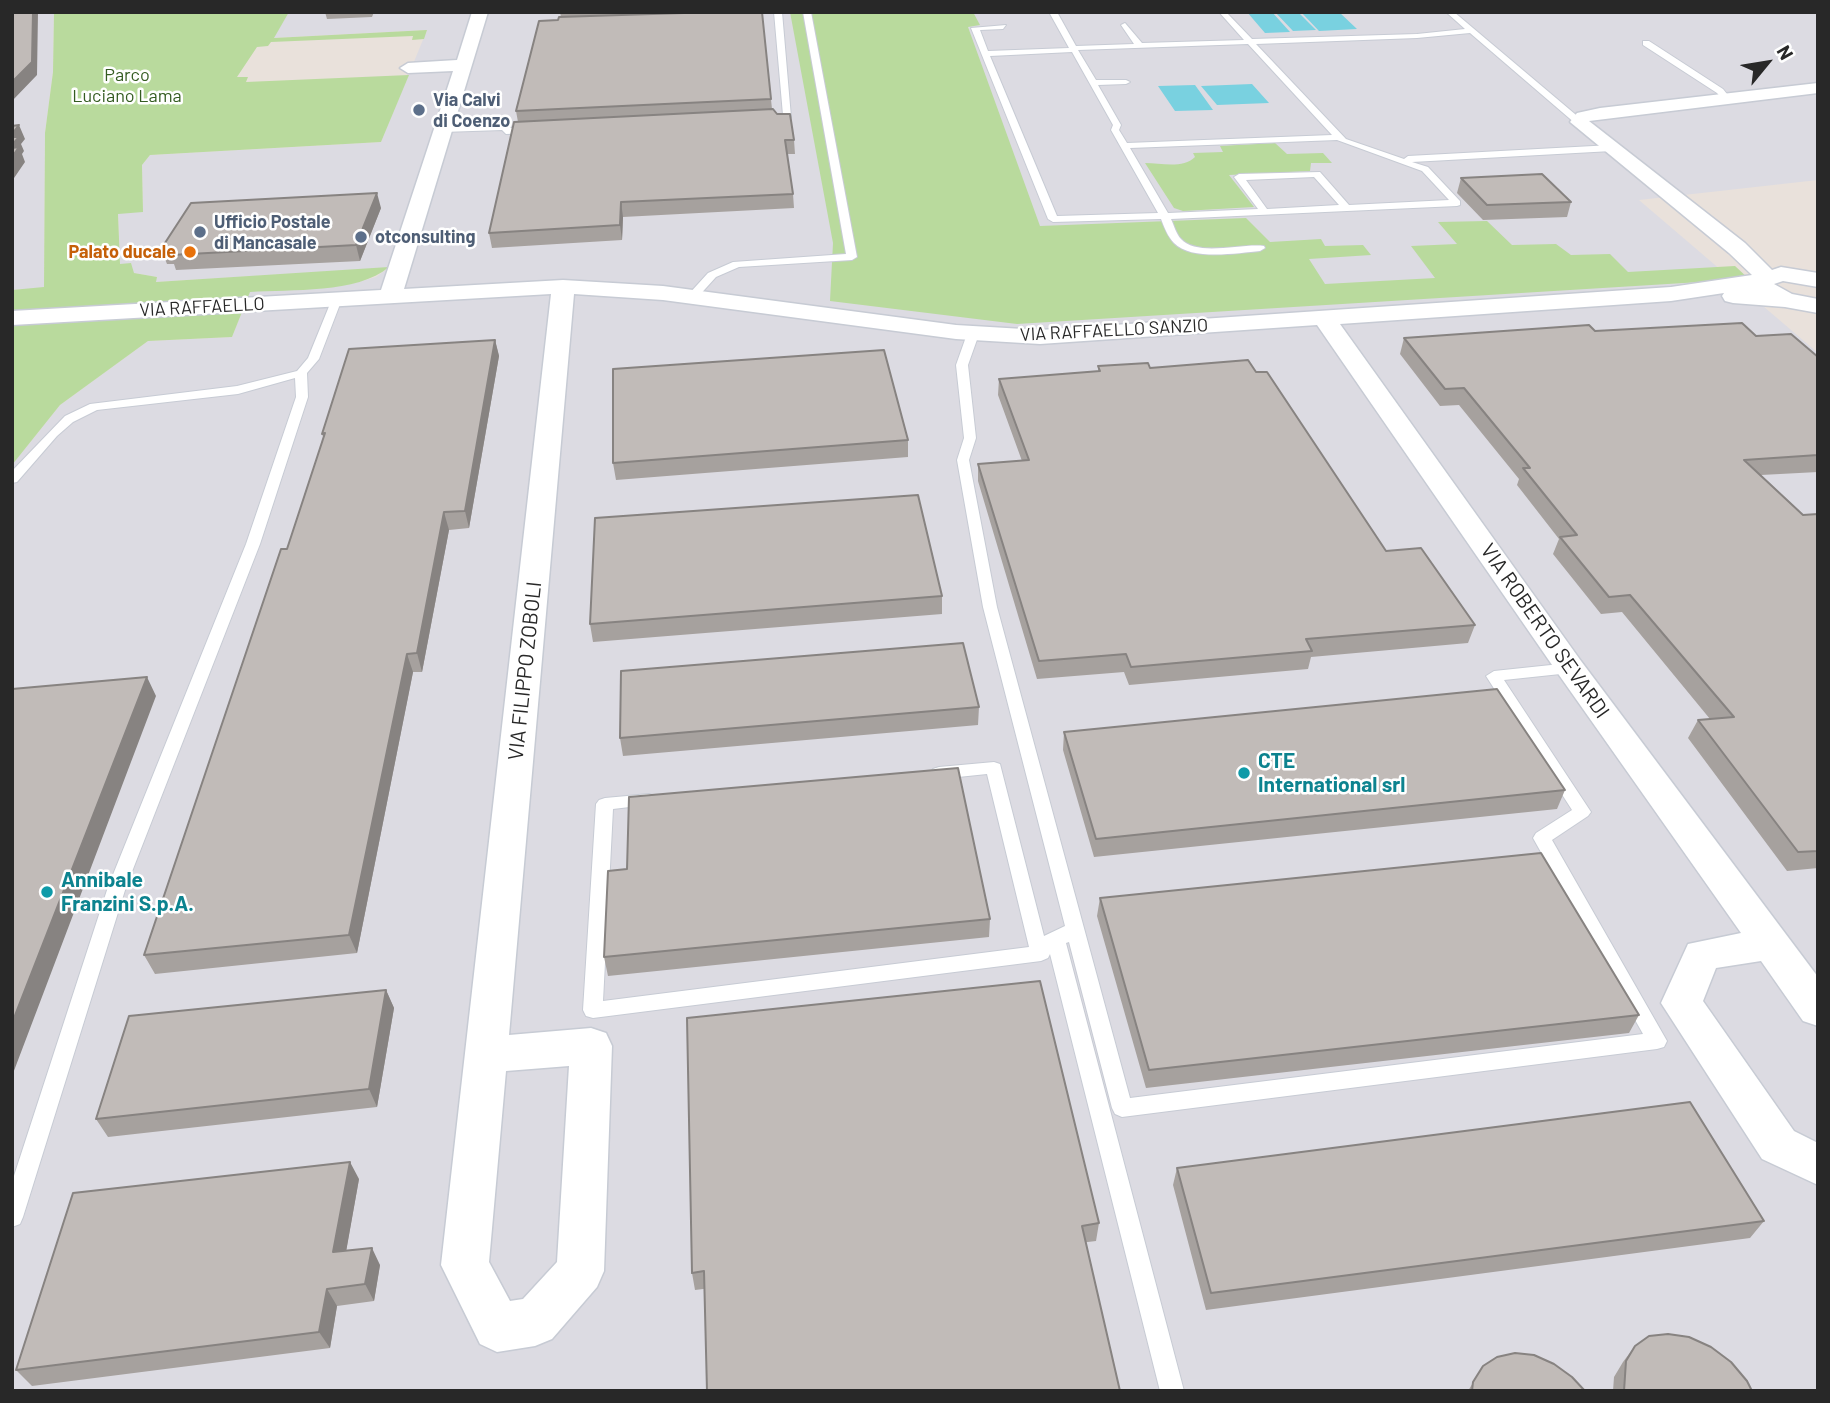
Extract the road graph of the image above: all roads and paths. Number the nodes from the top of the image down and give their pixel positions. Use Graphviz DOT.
graph roads {
  1 [pos="480,12"];
  2 [pos="807,12"];
  3 [pos="1053,12"];
  4 [pos="1222,12"];
  5 [pos="1449,12"];
  6 [pos="778,15"];
  7 [pos="766,18"];
  8 [pos="1125,25"];
  9 [pos="1003,27"];
  10 [pos="1471,31"];
  11 [pos="1250,42"];
  12 [pos="1646,43"];
  13 [pos="1155,45"];
  14 [pos="1140,46"];
  15 [pos="1073,49"];
  16 [pos="985,54"];
  17 [pos="1164,58"];
  18 [pos="463,65"];
  19 [pos="408,68"];
  20 [pos="1126,82"];
  21 [pos="1093,83"];
  22 [pos="1818,88"];
  23 [pos="1727,99"];
  24 [pos="761,118"];
  25 [pos="1579,122"];
  26 [pos="443,129"];
  27 [pos="547,129"];
  28 [pos="1339,137"];
  29 [pos="1123,146"];
  30 [pos="1612,148"];
  31 [pos="1399,160"];
  32 [pos="1439,184"];
  33 [pos="1452,184"];
  34 [pos="1423,205"];
  35 [pos="1346,208"];
  36 [pos="1264,211"];
  37 [pos="1164,216"];
  38 [pos="1392,216"];
  39 [pos="1261,248"];
  40 [pos="1737,248"];
  41 [pos="1810,277"];
  42 [pos="1766,279"];
  43 [pos="563,287"];
  44 [pos="1671,294"];
  45 [pos="391,296"];
  46 [pos="692,297"];
  47 [pos="337,299"];
  48 [pos="1799,303"];
  49 [pos="1323,317"];
  50 [pos="12,318"];
  51 [pos="1818,321"];
  52 [pos="972,334"];
  53 [pos="301,373"];
  54 [pos="12,479"];
  55 [pos="1570,668"];
  56 [pos="924,775"];
  57 [pos="674,797"];
  58 [pos="1075,929"];
  59 [pos="1046,942"];
  60 [pos="1768,944"];
  61 [pos="1818,1009"];
  62 [pos="486,1055"];
  63 [pos="1818,1165"];
  64 [pos="12,1217"];
  65 [pos="1172,1391"];
  1 -- 18 [label="street"];
  2 -- 46 [label="lane"];
  3 -- 15 [label="lane"];
  4 -- 11 [label="lane"];
  5 -- 10 [label="lane"];
  6 -- 7 [label="lane"];
  6 -- 24 [label="lane"];
  8 -- 14 [label="lane"];
  9 -- 16 [label="lane"];
  10 -- 11 [label="lane"];
  10 -- 25 [label="lane"];
  11 -- 13 [label="lane"];
  11 -- 28 [label="lane"];
  12 -- 23 [label="lane"];
  13 -- 14 [label="lane"];
  13 -- 17 [label="lane"];
  14 -- 15 [label="lane"];
  15 -- 16 [label="lane"];
  15 -- 21 [label="lane"];
  16 -- 37 [label="lane"];
  18 -- 19 [label="street"];
  18 -- 26 [label="street"];
  20 -- 21 [label="lane"];
  21 -- 29 [label="lane"];
  22 -- 23 [label="street"];
  23 -- 25 [label="street"];
  25 -- 30 [label="street"];
  26 -- 27 [label="lane"];
  26 -- 45 [label="street"];
  28 -- 29 [label="lane"];
  28 -- 31 [label="lane"];
  29 -- 37 [label="lane"];
  30 -- 31 [label="lane"];
  30 -- 40 [label="street"];
  31 -- 32 [label="lane"];
  32 -- 33 [label="lane"];
  32 -- 34 [label="lane"];
  34 -- 35 [label="lane"];
  34 -- 38 [label="lane"];
  35 -- 36 [label="lane"];
  35 -- 36 [label="lane"];
  36 -- 37 [label="lane"];
  37 -- 39 [label="lane"];
  40 -- 41 [label="street"];
  40 -- 42 [label="street"];
  41 -- 42 [label="street, VIA RAFFAELLO SANZIO"];
  42 -- 44 [label="street, VIA RAFFAELLO SANZIO"];
  42 -- 48 [label="street"];
  43 -- 45 [label="street, VIA RAFFAELLO SANZIO"];
  43 -- 46 [label="street, VIA RAFFAELLO SANZIO"];
  43 -- 62 [label="street, VIA FILIPPO ZOBOLI"];
  44 -- 48 [label="street, VIA RAFFAELLO SANZIO"];
  44 -- 49 [label="street, VIA RAFFAELLO SANZIO"];
  45 -- 47 [label="street, VIA RAFFAELLO"];
  46 -- 52 [label="street, VIA RAFFAELLO SANZIO"];
  47 -- 50 [label="street, VIA RAFFAELLO"];
  47 -- 53 [label="lane"];
  48 -- 51 [label="street"];
  49 -- 52 [label="street, VIA RAFFAELLO SANZIO"];
  49 -- 55 [label="street, VIA ROBERTO SEVARDI"];
  52 -- 58 [label="lane"];
  53 -- 54 [label="lane"];
  53 -- 64 [label="lane"];
  55 -- 58 [label="lane"];
  55 -- 60 [label="street, VIA ROBERTO SEVARDI"];
  56 -- 59 [label="lane"];
  57 -- 59 [label="lane"];
  58 -- 59 [label="lane"];
  59 -- 65 [label="lane"];
  60 -- 61 [label="street, VIA ROBERTO SEVARDI"];
  60 -- 63 [label="street"];
  62 -- 62 [label="street, VIA FILIPPO ZOBOLI"];
}
